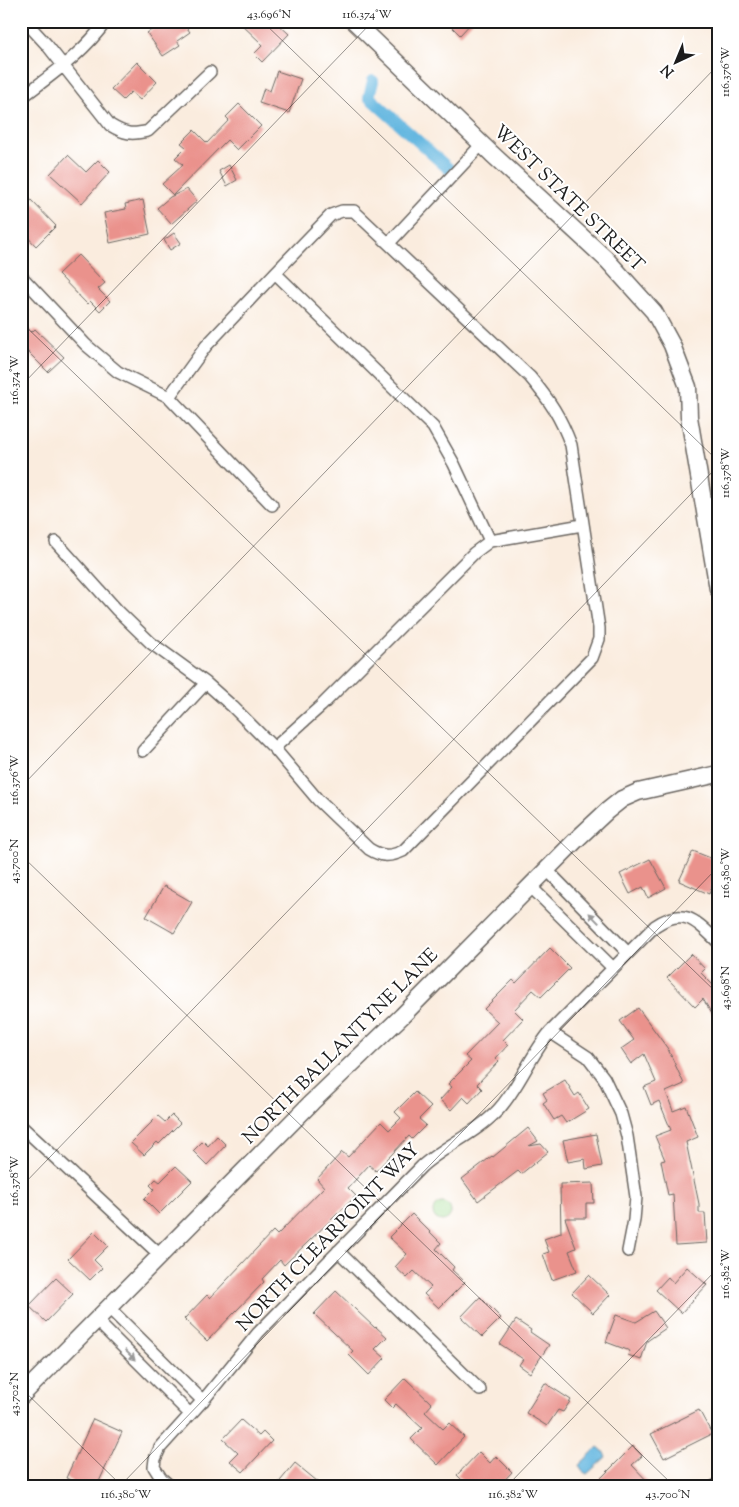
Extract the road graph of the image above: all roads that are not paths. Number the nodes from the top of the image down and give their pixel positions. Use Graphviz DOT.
graph roads {
  1 [pos="25,21"];
  2 [pos="106,21"];
  3 [pos="354,21"];
  4 [pos="64,66"];
  5 [pos="210,72"];
  6 [pos="21,98"];
  7 [pos="482,144"];
  8 [pos="389,243"];
  9 [pos="274,273"];
  10 [pos="21,276"];
  11 [pos="169,397"];
  12 [pos="272,505"];
  13 [pos="582,525"];
  14 [pos="490,541"];
  15 [pos="56,542"];
  16 [pos="718,589"];
  17 [pos="206,683"];
  18 [pos="274,748"];
  19 [pos="143,751"];
  20 [pos="718,774"];
  21 [pos="547,870"];
  22 [pos="530,886"];
  23 [pos="718,942"];
  24 [pos="628,953"];
  25 [pos="613,968"];
  26 [pos="550,1032"];
  27 [pos="21,1126"];
  28 [pos="338,1251"];
  29 [pos="628,1251"];
  30 [pos="160,1255"];
  31 [pos="108,1307"];
  32 [pos="96,1320"];
  33 [pos="480,1390"];
  34 [pos="21,1396"];
  35 [pos="202,1401"];
  36 [pos="190,1414"];
  37 [pos="170,1486"];
  1 -- 4 [label="street"];
  2 -- 4 [label="street"];
  3 -- 7 [label="street, WEST STATE STREET"];
  4 -- 5 [label="street"];
  4 -- 6 [label="street"];
  7 -- 8 [label="street"];
  7 -- 16 [label="street, WEST STATE STREET"];
  8 -- 9 [label="street"];
  8 -- 13 [label="street"];
  9 -- 11 [label="street"];
  9 -- 14 [label="street"];
  10 -- 11 [label="street"];
  11 -- 12 [label="street"];
  13 -- 14 [label="street"];
  13 -- 18 [label="street"];
  14 -- 18 [label="street"];
  15 -- 17 [label="street"];
  17 -- 18 [label="street"];
  17 -- 19 [label="street"];
  20 -- 21 [label="street, NORTH BALLANTYNE LANE"];
  21 -- 22 [label="street, NORTH BALLANTYNE LANE"];
  24 -- 21 [label="street, one-way"];
  22 -- 25 [label="street"];
  22 -- 30 [label="street, NORTH BALLANTYNE LANE"];
  23 -- 24 [label="street, NORTH CLEARPOINT WAY"];
  24 -- 25 [label="street, NORTH CLEARPOINT WAY"];
  25 -- 26 [label="street, NORTH CLEARPOINT WAY"];
  26 -- 28 [label="street, NORTH CLEARPOINT WAY"];
  26 -- 29 [label="street"];
  27 -- 30 [label="street"];
  28 -- 33 [label="street"];
  28 -- 35 [label="street, NORTH CLEARPOINT WAY"];
  30 -- 31 [label="street, NORTH BALLANTYNE LANE"];
  31 -- 32 [label="street, NORTH BALLANTYNE LANE"];
  31 -- 35 [label="street"];
  32 -- 34 [label="street, NORTH BALLANTYNE LANE"];
  32 -- 36 [label="street, one-way"];
  35 -- 36 [label="street, NORTH CLEARPOINT WAY"];
  36 -- 37 [label="street, NORTH CLEARPOINT WAY"];
}
